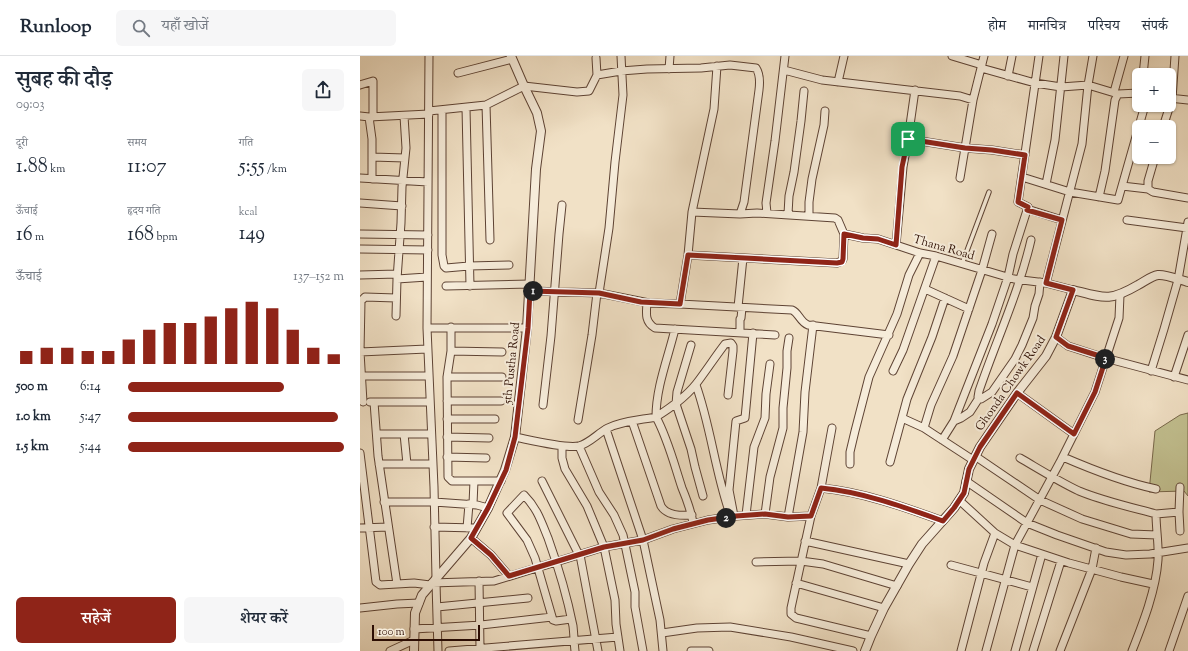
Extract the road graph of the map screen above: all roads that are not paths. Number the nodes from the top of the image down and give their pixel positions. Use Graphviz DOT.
graph roads {
  1 [pos="429,56"];
  2 [pos="621,56"];
  3 [pos="670,56"];
  4 [pos="785,56"];
  5 [pos="844,56"];
  6 [pos="952,56"];
  7 [pos="984,56"];
  8 [pos="1012,56"];
  9 [pos="1039,56"];
  10 [pos="1064,56"];
  11 [pos="1092,56"];
  12 [pos="1124,56"];
  13 [pos="1144,56"];
  14 [pos="1175,56"];
  15 [pos="512,57"];
  16 [pos="596,58"];
  17 [pos="717,66"];
  18 [pos="982,67"];
  19 [pos="1143,68"];
  20 [pos="1174,68"];
  21 [pos="669,69"];
  22 [pos="784,70"];
  23 [pos="621,71"];
  24 [pos="458,73"];
  25 [pos="597,75"];
  26 [pos="1008,76"];
  27 [pos="838,82"];
  28 [pos="1035,83"];
  29 [pos="360,85"];
  30 [pos="524,86"];
  31 [pos="1088,86"];
  32 [pos="1061,87"];
  33 [pos="915,90"];
  34 [pos="804,91"];
  35 [pos="1116,93"];
  36 [pos="1132,93"];
  37 [pos="1176,99"];
  38 [pos="973,100"];
  39 [pos="1188,100"];
  40 [pos="486,105"];
  41 [pos="466,108"];
  42 [pos="442,110"];
  43 [pos="825,111"];
  44 [pos="1143,112"];
  45 [pos="429,113"];
  46 [pos="360,116"];
  47 [pos="404,116"];
  48 [pos="371,117"];
  49 [pos="908,139"];
  50 [pos="965,148"];
  51 [pos="1025,155"];
  52 [pos="372,157"];
  53 [pos="405,158"];
  54 [pos="1153,164"];
  55 [pos="1022,177"];
  56 [pos="360,178"];
  57 [pos="960,178"];
  58 [pos="372,179"];
  59 [pos="402,180"];
  60 [pos="428,182"];
  61 [pos="1046,184"];
  62 [pos="1122,186"];
  63 [pos="1148,189"];
  64 [pos="989,192"];
  65 [pos="1070,192"];
  66 [pos="1099,197"];
  67 [pos="1188,198"];
  68 [pos="360,203"];
  69 [pos="562,205"];
  70 [pos="402,206"];
  71 [pos="1027,210"];
  72 [pos="692,212"];
  73 [pos="767,213"];
  74 [pos="740,214"];
  75 [pos="788,214"];
  76 [pos="809,215"];
  77 [pos="1062,220"];
  78 [pos="1127,220"];
  79 [pos="1188,225"];
  80 [pos="360,234"];
  81 [pos="844,234"];
  82 [pos="992,234"];
  83 [pos="400,235"];
  84 [pos="428,235"];
  85 [pos="490,240"];
  86 [pos="1031,240"];
  87 [pos="896,245"];
  88 [pos="360,249"];
  89 [pos="400,249"];
  90 [pos="428,250"];
  91 [pos="920,253"];
  92 [pos="688,255"];
  93 [pos="936,256"];
  94 [pos="743,258"];
  95 [pos="962,264"];
  96 [pos="509,265"];
  97 [pos="469,266"];
  98 [pos="982,270"];
  99 [pos="360,275"];
  100 [pos="397,277"];
  101 [pos="427,277"];
  102 [pos="1008,277"];
  103 [pos="1019,280"];
  104 [pos="1178,280"];
  105 [pos="1188,282"];
  106 [pos="1043,283"];
  107 [pos="446,286"];
  108 [pos="470,286"];
  109 [pos="530,287"];
  110 [pos="925,289"];
  111 [pos="1073,290"];
  112 [pos="554,291"];
  113 [pos="598,293"];
  114 [pos="1120,295"];
  115 [pos="396,298"];
  116 [pos="945,298"];
  117 [pos="647,303"];
  118 [pos="680,304"];
  119 [pos="740,308"];
  120 [pos="969,309"];
  121 [pos="396,316"];
  122 [pos="813,325"];
  123 [pos="451,327"];
  124 [pos="427,328"];
  125 [pos="528,328"];
  126 [pos="675,329"];
  127 [pos="740,332"];
  128 [pos="753,333"];
  129 [pos="775,335"];
  130 [pos="889,335"];
  131 [pos="1188,335"];
  132 [pos="1056,337"];
  133 [pos="790,338"];
  134 [pos="360,341"];
  135 [pos="691,345"];
  136 [pos="428,349"];
  137 [pos="451,351"];
  138 [pos="360,352"];
  139 [pos="502,352"];
  140 [pos="1106,358"];
  141 [pos="770,364"];
  142 [pos="893,371"];
  143 [pos="1151,371"];
  144 [pos="361,376"];
  145 [pos="428,376"];
  146 [pos="447,377"];
  147 [pos="502,377"];
  148 [pos="1174,377"];
  149 [pos="1188,380"];
  150 [pos="696,385"];
  151 [pos="1017,393"];
  152 [pos="728,395"];
  153 [pos="979,398"];
  154 [pos="447,401"];
  155 [pos="501,401"];
  156 [pos="374,402"];
  157 [pos="430,402"];
  158 [pos="362,403"];
  159 [pos="676,404"];
  160 [pos="543,405"];
  161 [pos="656,417"];
  162 [pos="902,418"];
  163 [pos="447,419"];
  164 [pos="495,419"];
  165 [pos="578,420"];
  166 [pos="632,421"];
  167 [pos="954,421"];
  168 [pos="832,428"];
  169 [pos="924,428"];
  170 [pos="606,429"];
  171 [pos="377,434"];
  172 [pos="404,434"];
  173 [pos="431,434"];
  174 [pos="1074,434"];
  175 [pos="447,437"];
  176 [pos="515,437"];
  177 [pos="490,438"];
  178 [pos="942,440"];
  179 [pos="562,446"];
  180 [pos="580,446"];
  181 [pos="360,453"];
  182 [pos="447,457"];
  183 [pos="1063,457"];
  184 [pos="486,458"];
  185 [pos="974,458"];
  186 [pos="1020,458"];
  187 [pos="890,462"];
  188 [pos="379,464"];
  189 [pos="407,464"];
  190 [pos="433,464"];
  191 [pos="850,464"];
  192 [pos="1052,477"];
  193 [pos="474,481"];
  194 [pos="501,481"];
  195 [pos="542,481"];
  196 [pos="966,481"];
  197 [pos="1180,487"];
  198 [pos="821,488"];
  199 [pos="1156,489"];
  200 [pos="703,496"];
  201 [pos="959,500"];
  202 [pos="1040,500"];
  203 [pos="384,502"];
  204 [pos="434,502"];
  205 [pos="471,504"];
  206 [pos="488,508"];
  207 [pos="1179,512"];
  208 [pos="765,514"];
  209 [pos="1156,514"];
  210 [pos="692,515"];
  211 [pos="746,515"];
  212 [pos="811,516"];
  213 [pos="733,517"];
  214 [pos="788,517"];
  215 [pos="943,521"];
  216 [pos="1027,523"];
  217 [pos="693,524"];
  218 [pos="369,527"];
  219 [pos="388,527"];
  220 [pos="434,527"];
  221 [pos="360,528"];
  222 [pos="467,528"];
  223 [pos="476,528"];
  224 [pos="1180,531"];
  225 [pos="995,533"];
  226 [pos="1157,535"];
  227 [pos="471,538"];
  228 [pos="643,540"];
  229 [pos="805,541"];
  230 [pos="625,543"];
  231 [pos="1015,545"];
  232 [pos="604,547"];
  233 [pos="1096,548"];
  234 [pos="1188,548"];
  235 [pos="1158,552"];
  236 [pos="1042,554"];
  237 [pos="579,555"];
  238 [pos="801,560"];
  239 [pos="1061,560"];
  240 [pos="556,562"];
  241 [pos="756,562"];
  242 [pos="909,564"];
  243 [pos="951,565"];
  244 [pos="537,568"];
  245 [pos="1092,569"];
  246 [pos="982,574"];
  247 [pos="509,576"];
  248 [pos="1005,580"];
  249 [pos="479,581"];
  250 [pos="434,582"];
  251 [pos="796,582"];
  252 [pos="397,584"];
  253 [pos="1153,584"];
  254 [pos="897,586"];
  255 [pos="1032,587"];
  256 [pos="1188,596"];
  257 [pos="528,598"];
  258 [pos="419,603"];
  259 [pos="480,604"];
  260 [pos="360,608"];
  261 [pos="437,608"];
  262 [pos="884,608"];
  263 [pos="552,617"];
  264 [pos="571,619"];
  265 [pos="481,625"];
  266 [pos="437,628"];
  267 [pos="414,629"];
  268 [pos="662,633"];
  269 [pos="871,636"];
  270 [pos="618,637"];
  271 [pos="596,638"];
  272 [pos="414,640"];
  273 [pos="574,640"];
  274 [pos="540,643"];
  275 [pos="480,648"];
  276 [pos="390,651"];
  277 [pos="414,651"];
  278 [pos="438,651"];
  279 [pos="449,651"];
  280 [pos="541,651"];
  281 [pos="576,651"];
  282 [pos="598,651"];
  283 [pos="620,651"];
  284 [pos="643,651"];
  285 [pos="663,651"];
  286 [pos="692,651"];
  287 [pos="709,651"];
  288 [pos="853,651"];
  289 [pos="866,651"];
  290 [pos="961,651"];
  291 [pos="986,651"];
  292 [pos="1014,651"];
  293 [pos="1033,651"];
  294 [pos="1060,651"];
  295 [pos="1132,651"];
  296 [pos="1169,651"];
  1 -- 45 [label="street"];
  2 -- 23 [label="street"];
  3 -- 21 [label="street"];
  4 -- 22 [label="street"];
  5 -- 27 [label="street"];
  6 -- 18 [label="street"];
  7 -- 18 [label="street"];
  8 -- 26 [label="street"];
  9 -- 28 [label="street"];
  10 -- 32 [label="street"];
  11 -- 31 [label="street"];
  12 -- 35 [label="street"];
  13 -- 19 [label="street"];
  14 -- 20 [label="street"];
  15 -- 24 [label="street"];
  15 -- 30 [label="street, 5th Pustha Road"];
  16 -- 25 [label="street"];
  17 -- 21 [label="street"];
  17 -- 72 [label="street"];
  17 -- 74 [label="street"];
  18 -- 26 [label="street"];
  18 -- 38 [label="street"];
  21 -- 23 [label="street"];
  22 -- 27 [label="street"];
  22 -- 73 [label="street"];
  23 -- 25 [label="street"];
  23 -- 113 [label="street"];
  25 -- 30 [label="street"];
  26 -- 28 [label="street"];
  27 -- 33 [label="street"];
  28 -- 32 [label="street"];
  28 -- 51 [label="street"];
  29 -- 48 [label="street"];
  30 -- 40 [label="street"];
  30 -- 109 [label="street, 5th Pustha Road"];
  31 -- 32 [label="street"];
  31 -- 35 [label="street"];
  31 -- 65 [label="street"];
  32 -- 61 [label="street"];
  33 -- 38 [label="street"];
  33 -- 49 [label="street"];
  34 -- 75 [label="street"];
  35 -- 36 [label="street"];
  35 -- 66 [label="street"];
  37 -- 39 [label="street"];
  38 -- 50 [label="street"];
  40 -- 41 [label="street"];
  40 -- 85 [label="street"];
  41 -- 42 [label="street"];
  41 -- 97 [label="street"];
  42 -- 45 [label="street"];
  42 -- 97 [label="street"];
  43 -- 76 [label="street"];
  44 -- 62 [label="street"];
  45 -- 47 [label="street"];
  45 -- 60 [label="street"];
  46 -- 48 [label="street"];
  47 -- 48 [label="street"];
  47 -- 53 [label="street"];
  48 -- 52 [label="street"];
  49 -- 50 [label="street"];
  49 -- 87 [label="street"];
  50 -- 51 [label="street"];
  50 -- 57 [label="street"];
  51 -- 55 [label="street"];
  52 -- 53 [label="street"];
  52 -- 58 [label="street"];
  53 -- 59 [label="street"];
  54 -- 63 [label="street"];
  55 -- 61 [label="street"];
  55 -- 71 [label="street"];
  56 -- 58 [label="street"];
  58 -- 59 [label="street"];
  59 -- 60 [label="street"];
  59 -- 70 [label="street"];
  60 -- 84 [label="street"];
  61 -- 65 [label="street"];
  62 -- 63 [label="street"];
  62 -- 66 [label="street"];
  63 -- 67 [label="street"];
  64 -- 95 [label="lane"];
  65 -- 66 [label="street"];
  65 -- 77 [label="street"];
  68 -- 70 [label="street"];
  69 -- 112 [label="street"];
  70 -- 83 [label="street"];
  71 -- 77 [label="street"];
  71 -- 102 [label="street"];
  72 -- 74 [label="street"];
  72 -- 92 [label="street"];
  73 -- 74 [label="street"];
  73 -- 75 [label="street"];
  75 -- 76 [label="street"];
  76 -- 81 [label="street"];
  77 -- 106 [label="street"];
  78 -- 79 [label="street"];
  79 -- 104 [label="street"];
  80 -- 83 [label="street"];
  81 -- 87 [label="street, Thana Road"];
  81 -- 94 [label="street"];
  82 -- 98 [label="street"];
  83 -- 84 [label="street"];
  83 -- 89 [label="street"];
  84 -- 90 [label="street"];
  86 -- 103 [label="street"];
  87 -- 91 [label="street, Thana Road"];
  88 -- 89 [label="street"];
  89 -- 90 [label="street"];
  89 -- 100 [label="street"];
  90 -- 101 [label="street"];
  91 -- 93 [label="street, Thana Road"];
  91 -- 130 [label="street"];
  92 -- 94 [label="street"];
  92 -- 118 [label="street"];
  93 -- 95 [label="street, Thana Road"];
  93 -- 110 [label="street"];
  94 -- 119 [label="street"];
  95 -- 98 [label="street, Thana Road"];
  96 -- 97 [label="street"];
  97 -- 108 [label="street"];
  98 -- 102 [label="street, Thana Road"];
  98 -- 120 [label="street"];
  99 -- 100 [label="street"];
  100 -- 101 [label="street"];
  100 -- 115 [label="street"];
  101 -- 124 [label="street"];
  102 -- 103 [label="street, Thana Road"];
  102 -- 167 [label="street"];
  103 -- 106 [label="street, Thana Road"];
  103 -- 153 [label="street"];
  104 -- 105 [label="street, Thana Road"];
  104 -- 114 [label="street, Thana Road"];
  104 -- 143 [label="street"];
  106 -- 111 [label="street, Thana Road"];
  106 -- 153 [label="street"];
  107 -- 108 [label="street"];
  108 -- 109 [label="street"];
  109 -- 112 [label="street"];
  109 -- 125 [label="street, 5th Pustha Road"];
  110 -- 116 [label="street"];
  110 -- 142 [label="street"];
  111 -- 114 [label="street, Thana Road"];
  111 -- 132 [label="street, Ghonda Chowk Road"];
  112 -- 113 [label="street"];
  112 -- 160 [label="street"];
  113 -- 117 [label="street"];
  113 -- 165 [label="street"];
  114 -- 140 [label="street"];
  115 -- 121 [label="street"];
  115 -- 134 [label="street"];
  116 -- 120 [label="street"];
  116 -- 162 [label="street"];
  117 -- 118 [label="street"];
  117 -- 126 [label="street"];
  118 -- 119 [label="street"];
  119 -- 122 [label="street"];
  119 -- 127 [label="street"];
  120 -- 169 [label="street"];
  122 -- 130 [label="street"];
  122 -- 214 [label="street"];
  123 -- 124 [label="street"];
  123 -- 125 [label="street"];
  123 -- 137 [label="street"];
  124 -- 136 [label="street"];
  125 -- 176 [label="street, 5th Pustha Road"];
  126 -- 127 [label="street"];
  126 -- 161 [label="street"];
  127 -- 128 [label="street"];
  128 -- 129 [label="street"];
  128 -- 213 [label="street"];
  130 -- 191 [label="street"];
  131 -- 148 [label="street"];
  132 -- 140 [label="street"];
  132 -- 151 [label="street, Ghonda Chowk Road"];
  133 -- 208 [label="street"];
  134 -- 138 [label="street"];
  135 -- 159 [label="street"];
  136 -- 138 [label="street"];
  136 -- 145 [label="street"];
  137 -- 139 [label="street"];
  137 -- 146 [label="street"];
  138 -- 144 [label="street"];
  140 -- 143 [label="street"];
  140 -- 174 [label="street"];
  141 -- 211 [label="street"];
  143 -- 148 [label="street"];
  144 -- 145 [label="street"];
  144 -- 158 [label="street"];
  145 -- 157 [label="street"];
  146 -- 147 [label="street"];
  146 -- 154 [label="street"];
  148 -- 149 [label="street"];
  150 -- 152 [label="street"];
  150 -- 159 [label="street"];
  150 -- 213 [label="street"];
  151 -- 174 [label="street"];
  151 -- 185 [label="street, Ghonda Chowk Road"];
  153 -- 167 [label="street"];
  154 -- 155 [label="street"];
  154 -- 163 [label="street"];
  156 -- 157 [label="street"];
  156 -- 158 [label="street"];
  156 -- 171 [label="street"];
  157 -- 173 [label="street"];
  159 -- 161 [label="street"];
  159 -- 200 [label="street"];
  161 -- 166 [label="street"];
  161 -- 210 [label="street"];
  162 -- 169 [label="street"];
  162 -- 187 [label="street"];
  163 -- 164 [label="street"];
  163 -- 175 [label="street"];
  166 -- 170 [label="street"];
  166 -- 210 [label="street"];
  167 -- 178 [label="street"];
  168 -- 198 [label="street"];
  169 -- 178 [label="street"];
  170 -- 180 [label="street"];
  170 -- 228 [label="street"];
  171 -- 172 [label="street"];
  171 -- 188 [label="street"];
  172 -- 173 [label="street"];
  172 -- 189 [label="street"];
  173 -- 190 [label="street"];
  174 -- 183 [label="street"];
  175 -- 177 [label="street"];
  175 -- 182 [label="street"];
  176 -- 179 [label="street"];
  176 -- 194 [label="street, 5th Pustha Road"];
  178 -- 185 [label="street"];
  179 -- 180 [label="street"];
  179 -- 232 [label="street"];
  180 -- 230 [label="street"];
  181 -- 218 [label="street"];
  182 -- 184 [label="street"];
  182 -- 193 [label="street"];
  183 -- 192 [label="street"];
  183 -- 199 [label="street"];
  185 -- 196 [label="street, Ghonda Chowk Road"];
  185 -- 202 [label="street"];
  186 -- 192 [label="street"];
  188 -- 189 [label="street"];
  188 -- 203 [label="street"];
  189 -- 190 [label="street"];
  190 -- 204 [label="street"];
  192 -- 202 [label="street"];
  192 -- 209 [label="street"];
  193 -- 194 [label="street"];
  193 -- 205 [label="street"];
  194 -- 206 [label="street, 5th Pustha Road"];
  195 -- 237 [label="street"];
  196 -- 201 [label="street, Ghonda Chowk Road"];
  196 -- 216 [label="street"];
  197 -- 207 [label="street"];
  198 -- 212 [label="street"];
  198 -- 215 [label="street"];
  201 -- 215 [label="street, Ghonda Chowk Road"];
  201 -- 225 [label="street"];
  202 -- 216 [label="street"];
  202 -- 226 [label="street"];
  203 -- 204 [label="street"];
  203 -- 219 [label="street"];
  204 -- 205 [label="street"];
  204 -- 220 [label="street"];
  205 -- 206 [label="street"];
  205 -- 222 [label="street"];
  206 -- 223 [label="street, 5th Pustha Road"];
  207 -- 209 [label="street"];
  207 -- 224 [label="street"];
  208 -- 211 [label="street"];
  208 -- 214 [label="street"];
  209 -- 226 [label="street"];
  210 -- 217 [label="street"];
  211 -- 213 [label="street"];
  212 -- 214 [label="street"];
  212 -- 229 [label="street"];
  213 -- 217 [label="street"];
  215 -- 242 [label="street, Ghonda Chowk Road"];
  216 -- 231 [label="street"];
  216 -- 233 [label="street"];
  217 -- 228 [label="street"];
  218 -- 219 [label="street"];
  218 -- 221 [label="street"];
  218 -- 252 [label="street"];
  219 -- 252 [label="street"];
  220 -- 222 [label="street"];
  220 -- 250 [label="street"];
  222 -- 223 [label="street"];
  223 -- 227 [label="street, 5th Pustha Road"];
  225 -- 231 [label="street"];
  225 -- 246 [label="street"];
  226 -- 235 [label="street"];
  227 -- 247 [label="street"];
  227 -- 250 [label="street, 5th Pustha Road"];
  228 -- 230 [label="street"];
  228 -- 268 [label="street"];
  229 -- 238 [label="street"];
  229 -- 242 [label="street"];
  230 -- 232 [label="street"];
  230 -- 284 [label="street"];
  231 -- 236 [label="street"];
  231 -- 248 [label="street"];
  232 -- 237 [label="street"];
  232 -- 270 [label="street"];
  233 -- 235 [label="street"];
  233 -- 245 [label="street"];
  234 -- 235 [label="street"];
  235 -- 253 [label="street"];
  236 -- 239 [label="street"];
  236 -- 255 [label="street"];
  237 -- 240 [label="street"];
  237 -- 271 [label="street"];
  238 -- 241 [label="street"];
  238 -- 251 [label="street"];
  238 -- 254 [label="street"];
  239 -- 245 [label="street"];
  239 -- 293 [label="street"];
  240 -- 244 [label="street"];
  240 -- 244 [label="street"];
  240 -- 264 [label="street"];
  242 -- 254 [label="street, Ghonda Chowk Road"];
  243 -- 246 [label="street"];
  244 -- 247 [label="street"];
  244 -- 263 [label="street"];
  245 -- 253 [label="street"];
  245 -- 294 [label="street"];
  246 -- 248 [label="street"];
  246 -- 290 [label="street"];
  247 -- 249 [label="street"];
  248 -- 255 [label="street"];
  248 -- 291 [label="street"];
  249 -- 250 [label="street"];
  249 -- 259 [label="street"];
  250 -- 252 [label="street"];
  250 -- 258 [label="street, 5th Pustha Road"];
  250 -- 261 [label="street"];
  251 -- 262 [label="street"];
  251 -- 269 [label="street"];
  253 -- 295 [label="street"];
  254 -- 262 [label="street, Ghonda Chowk Road"];
  255 -- 292 [label="street"];
  256 -- 296 [label="street"];
  257 -- 259 [label="street"];
  258 -- 260 [label="street"];
  258 -- 267 [label="street, 5th Pustha Road"];
  259 -- 261 [label="street"];
  259 -- 265 [label="street"];
  261 -- 266 [label="street"];
  262 -- 269 [label="street, Ghonda Chowk Road"];
  263 -- 264 [label="street"];
  263 -- 265 [label="street"];
  264 -- 273 [label="street"];
  265 -- 266 [label="street"];
  265 -- 275 [label="street"];
  266 -- 267 [label="street"];
  266 -- 278 [label="street"];
  267 -- 272 [label="street, 5th Pustha Road"];
  268 -- 285 [label="street"];
  268 -- 288 [label="street"];
  269 -- 289 [label="street, Ghonda Chowk Road"];
  270 -- 271 [label="street"];
  270 -- 283 [label="street"];
  271 -- 273 [label="street"];
  271 -- 282 [label="street"];
  272 -- 276 [label="street"];
  272 -- 277 [label="street, 5th Pustha Road"];
  273 -- 274 [label="street"];
  273 -- 281 [label="street"];
  274 -- 275 [label="street"];
  274 -- 280 [label="street"];
  275 -- 279 [label="street"];
  286 -- 287 [label="street"];
}
